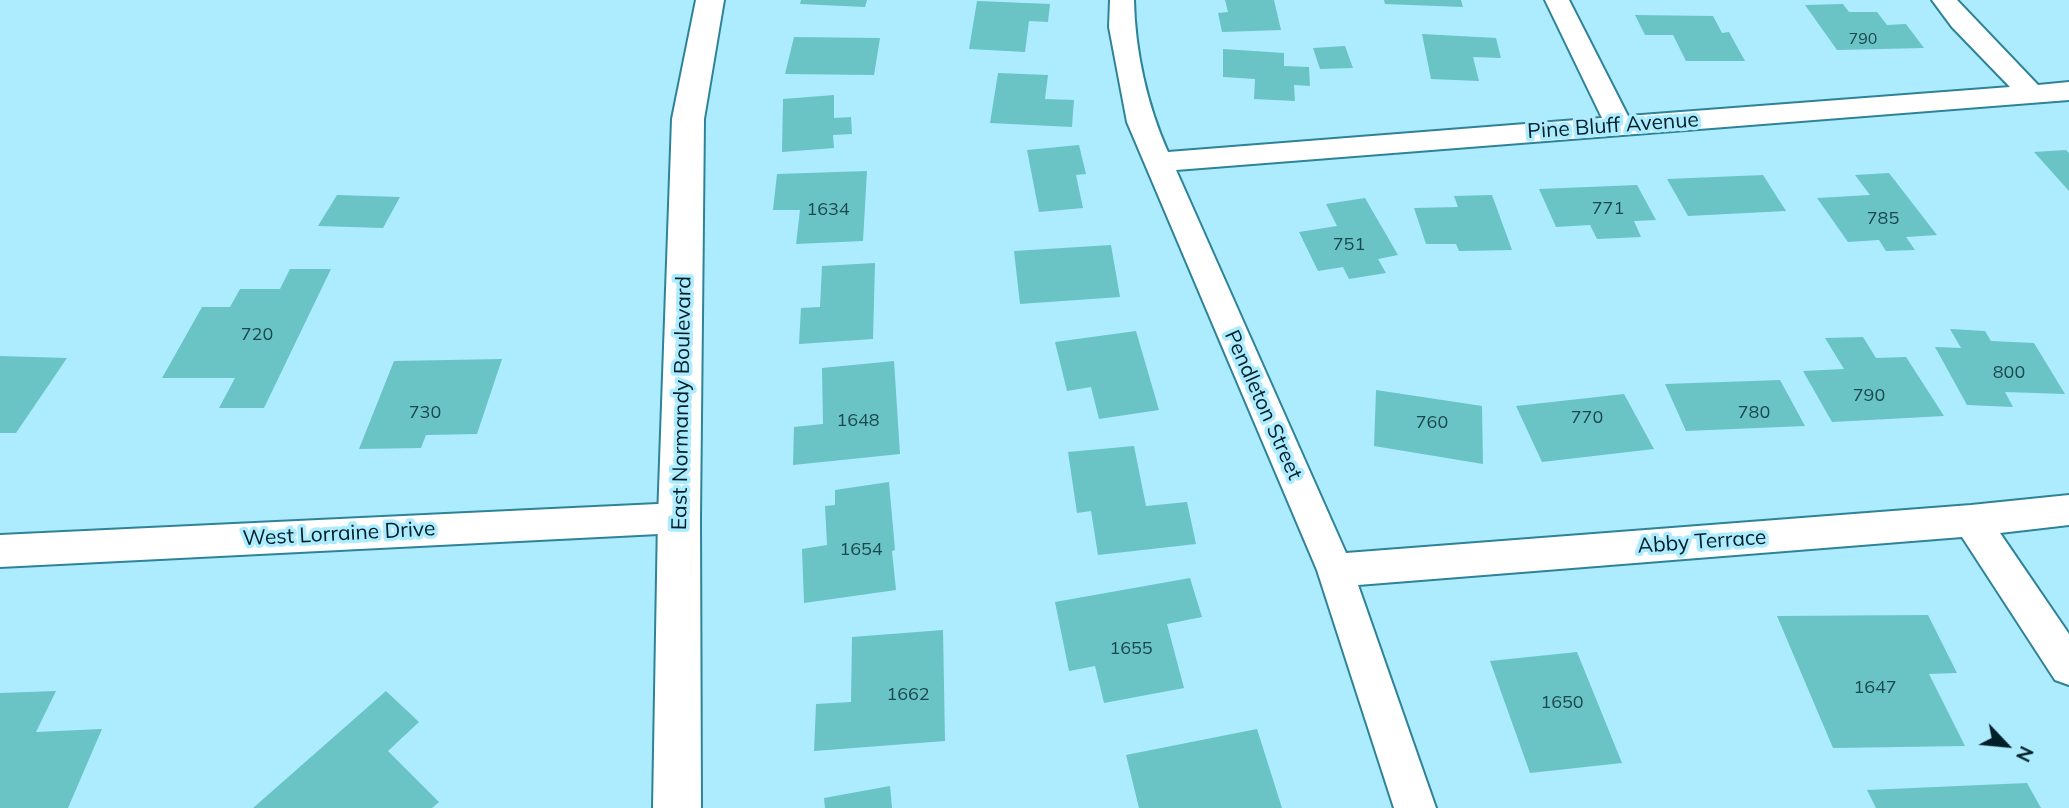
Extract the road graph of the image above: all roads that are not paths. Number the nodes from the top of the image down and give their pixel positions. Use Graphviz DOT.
graph roads {
  1 [pos="710,0"];
  2 [pos="1122,0"];
  3 [pos="1557,0"];
  4 [pos="1944,0"];
  5 [pos="2069,92"];
  6 [pos="2032,94"];
  7 [pos="1619,125"];
  8 [pos="1157,162"];
  9 [pos="2069,510"];
  10 [pos="679,518"];
  11 [pos="1970,521"];
  12 [pos="0,551"];
  13 [pos="1335,570"];
  14 [pos="2069,667"];
  15 [pos="677,808"];
  16 [pos="1415,808"];
  1 -- 10 [label="street, East Normandy Boulevard"];
  2 -- 8 [label="street, Pendleton Street"];
  3 -- 7 [label="street"];
  4 -- 6 [label="street"];
  5 -- 6 [label="street, Pine Bluff Avenue"];
  6 -- 7 [label="street, Pine Bluff Avenue"];
  7 -- 8 [label="street, Pine Bluff Avenue"];
  8 -- 13 [label="street, Pendleton Street"];
  9 -- 11 [label="street, Abby Terrace"];
  10 -- 12 [label="street, West Lorraine Drive"];
  10 -- 15 [label="street, East Normandy Boulevard"];
  11 -- 13 [label="street, Abby Terrace"];
  11 -- 14 [label="street"];
  13 -- 16 [label="street, Pendleton Street"];
}
